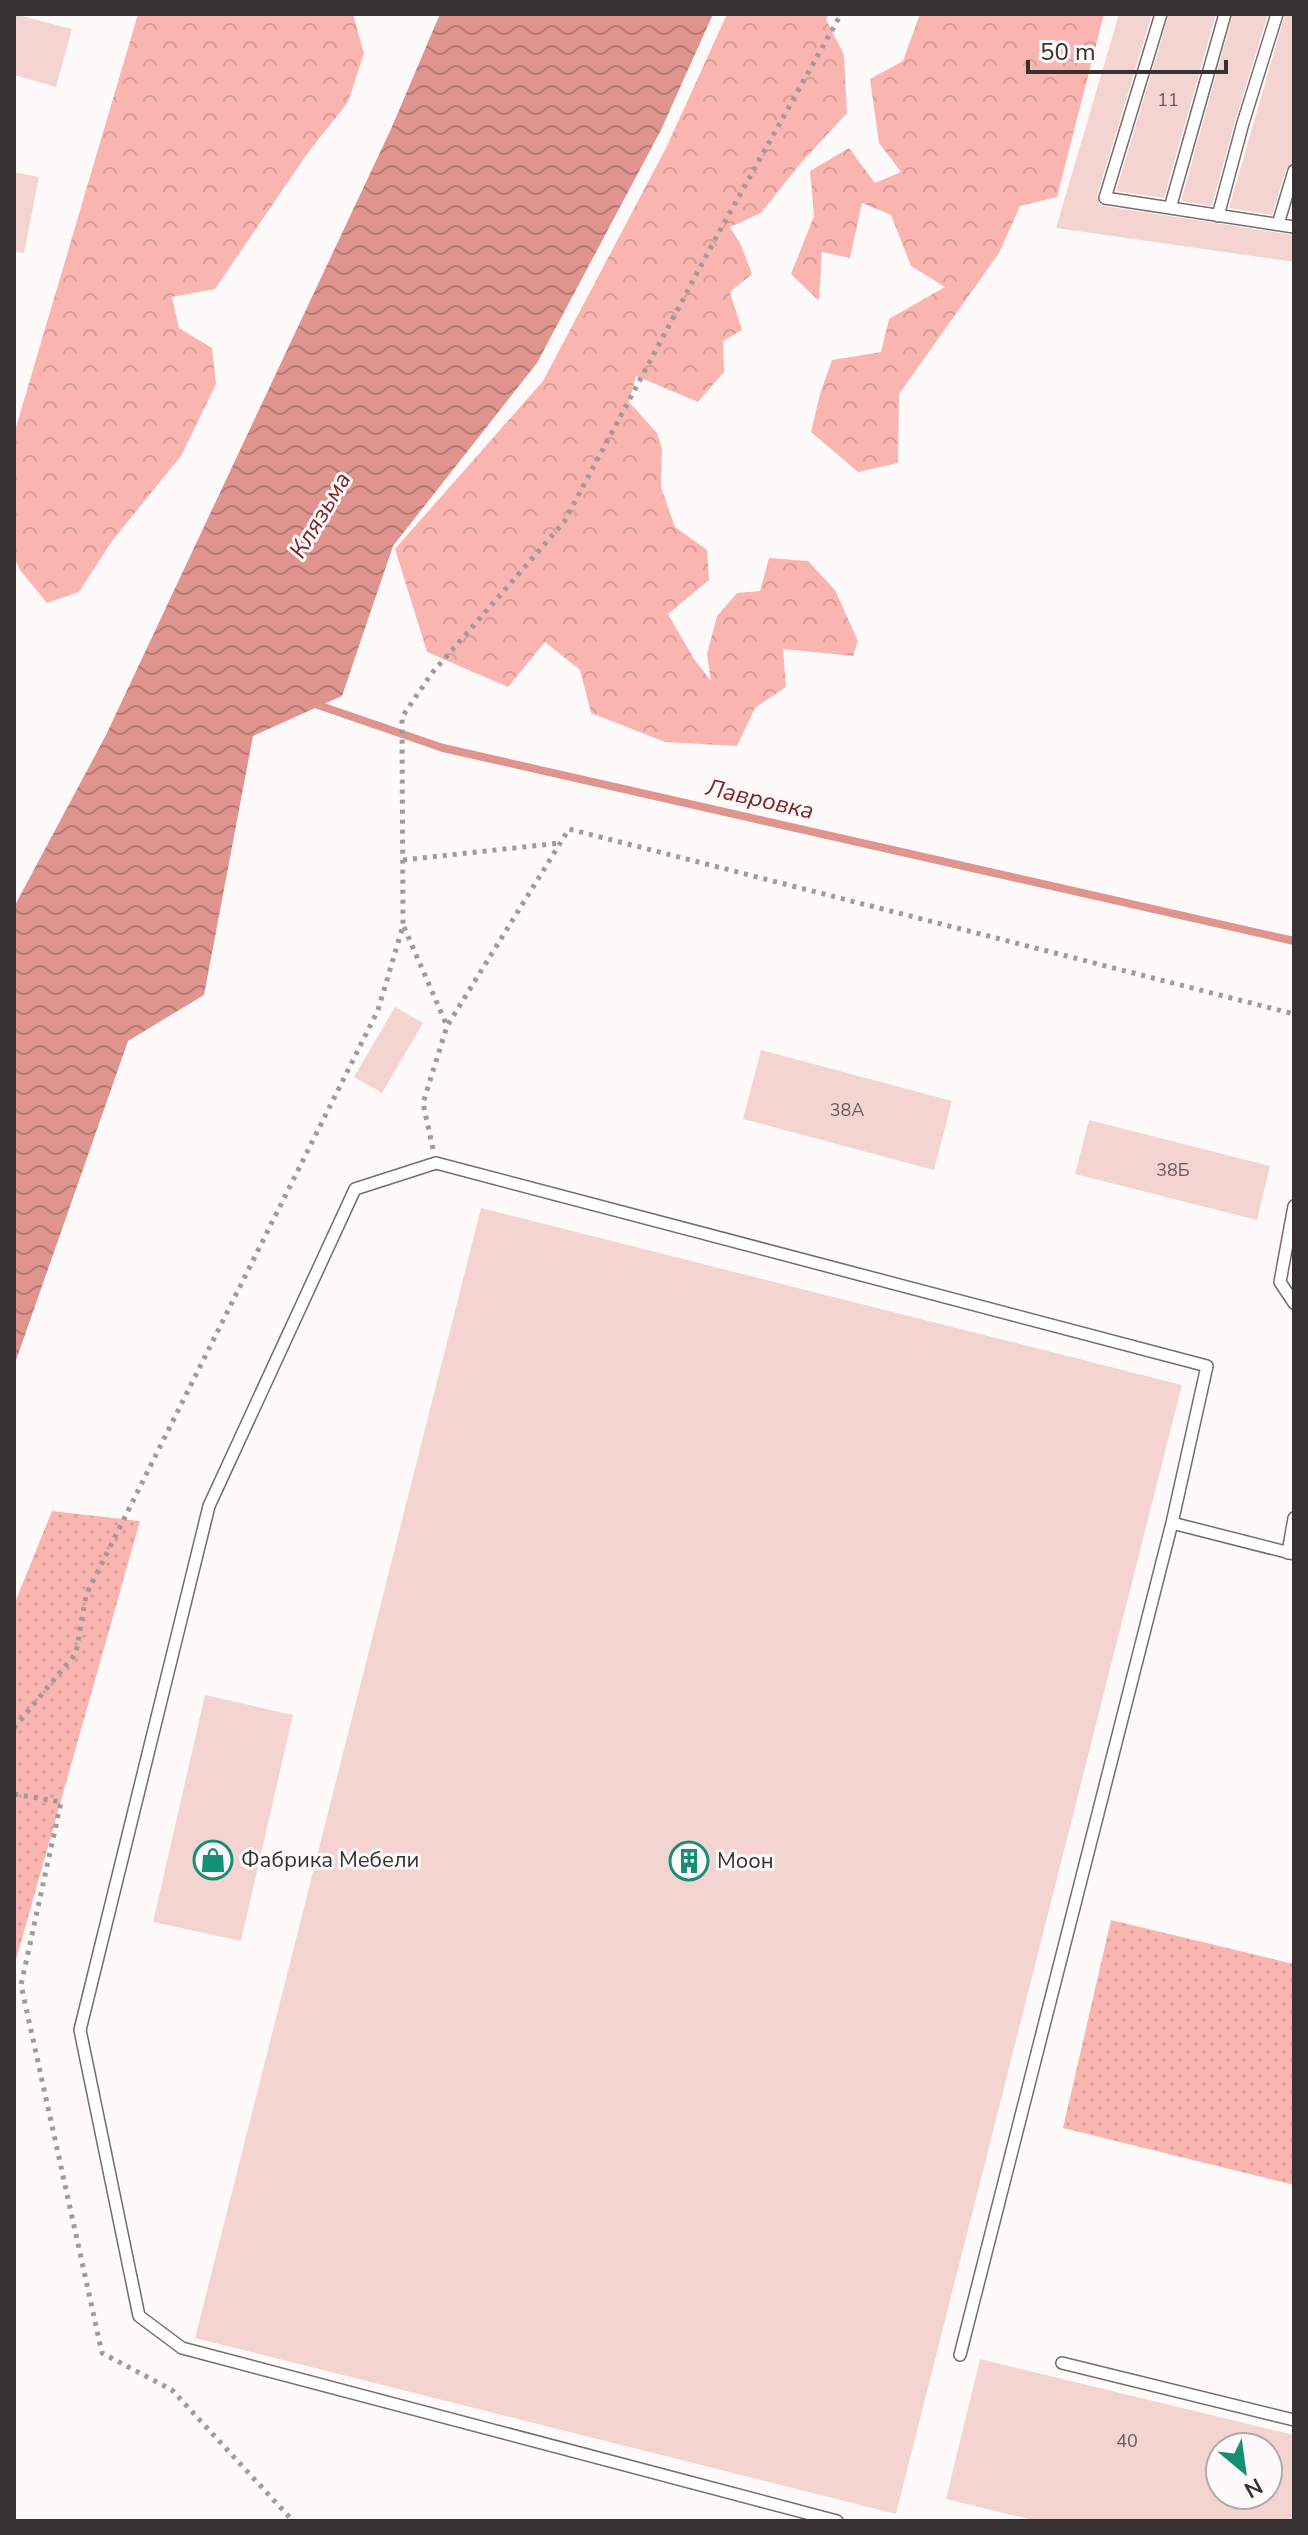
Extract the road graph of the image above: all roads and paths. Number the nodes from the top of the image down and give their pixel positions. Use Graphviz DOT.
graph roads {
  1 [pos="841,14"];
  2 [pos="1161,14"];
  3 [pos="1225,14"];
  4 [pos="1277,14"];
  5 [pos="1294,171"];
  6 [pos="1170,208"];
  7 [pos="1218,216"];
  8 [pos="1278,224"];
  9 [pos="1294,227"];
  10 [pos="561,843"];
  11 [pos="403,860"];
  12 [pos="403,926"];
  13 [pos="1294,1014"];
  14 [pos="447,1026"];
  15 [pos="436,1163"];
  16 [pos="1294,1206"];
  17 [pos="1294,1303"];
  18 [pos="1294,1518"];
  19 [pos="1172,1523"];
  20 [pos="1291,1553"];
  21 [pos="14,1728"];
  22 [pos="14,1794"];
  23 [pos="61,1802"];
  24 [pos="960,2355"];
  25 [pos="1062,2363"];
  26 [pos="1294,2420"];
  27 [pos="837,2521"];
  1 -- 11 [label="path"];
  2 -- 6 [label="lane"];
  3 -- 6 [label="lane"];
  4 -- 7 [label="lane"];
  5 -- 8 [label="lane"];
  6 -- 7 [label="lane"];
  7 -- 8 [label="lane"];
  8 -- 9 [label="lane"];
  10 -- 11 [label="path"];
  10 -- 13 [label="path"];
  10 -- 14 [label="path"];
  11 -- 12 [label="path"];
  12 -- 14 [label="path"];
  12 -- 21 [label="path"];
  14 -- 15 [label="path"];
  15 -- 19 [label="lane"];
  15 -- 27 [label="lane"];
  16 -- 17 [label="lane"];
  18 -- 20 [label="lane"];
  19 -- 20 [label="lane"];
  19 -- 24 [label="lane"];
  22 -- 23 [label="path"];
  25 -- 26 [label="lane"];
}
